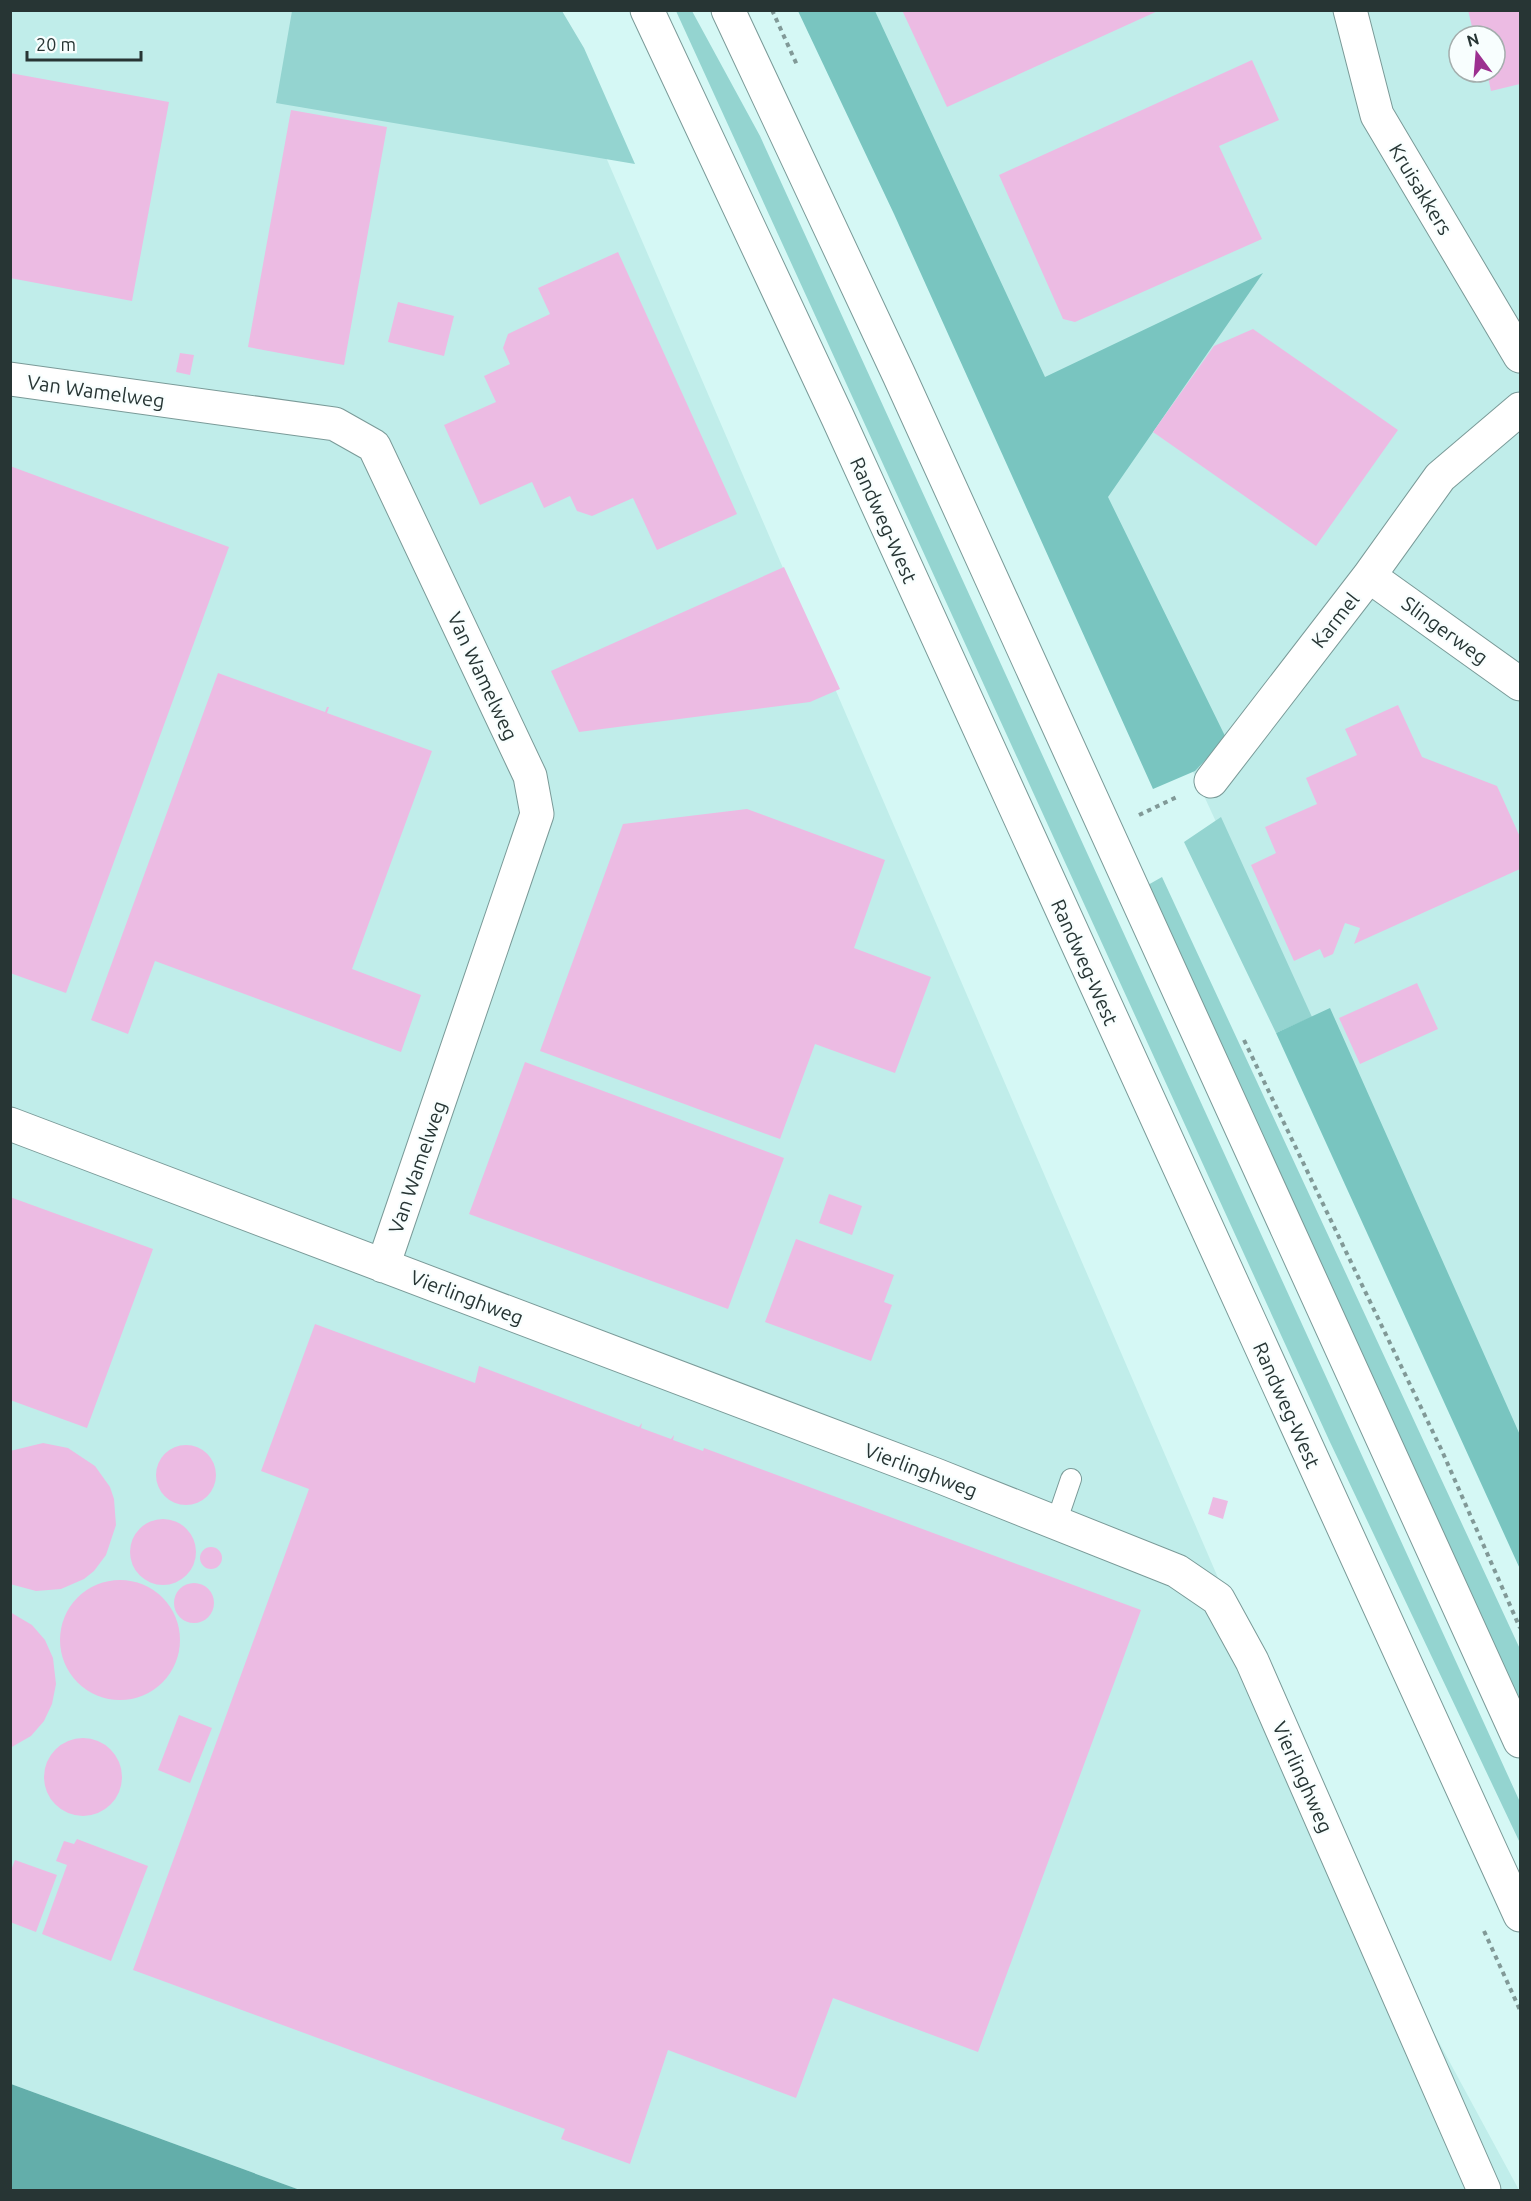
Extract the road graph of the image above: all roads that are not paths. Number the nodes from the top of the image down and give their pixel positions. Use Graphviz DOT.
graph roads {
  1 [pos="647,10"];
  2 [pos="728,10"];
  3 [pos="1350,10"];
  4 [pos="1521,356"];
  5 [pos="10,379"];
  6 [pos="1521,409"];
  7 [pos="1369,576"];
  8 [pos="1521,684"];
  9 [pos="1211,781"];
  10 [pos="10,1124"];
  11 [pos="383,1266"];
  12 [pos="1071,1479"];
  13 [pos="1056,1523"];
  14 [pos="1521,1741"];
  15 [pos="1521,1916"];
  16 [pos="1484,2190"];
  1 -- 15 [label="street, Randweg-West"];
  2 -- 14 [label="street"];
  3 -- 4 [label="street, Kruisakkers"];
  5 -- 11 [label="street, Van Wamelweg"];
  6 -- 7 [label="street, Karmel"];
  7 -- 8 [label="street, Slingerweg"];
  7 -- 9 [label="street, Karmel"];
  10 -- 11 [label="street, Vierlinghweg"];
  11 -- 13 [label="street, Vierlinghweg"];
  12 -- 13 [label="lane"];
  13 -- 16 [label="street, Vierlinghweg"];
}
